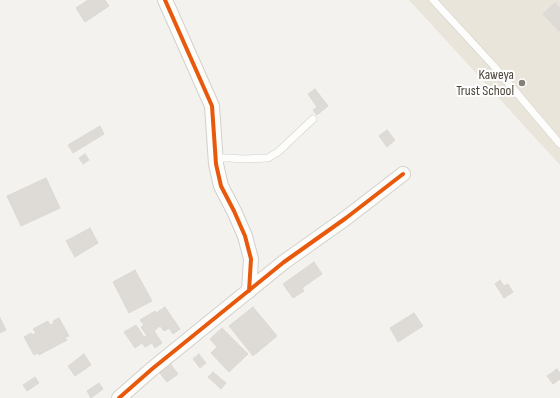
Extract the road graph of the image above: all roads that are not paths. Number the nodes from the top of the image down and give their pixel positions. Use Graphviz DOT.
graph roads {
  1 [pos="165,0"];
  2 [pos="433,0"];
  3 [pos="313,119"];
  4 [pos="560,144"];
  5 [pos="216,164"];
  6 [pos="404,174"];
  7 [pos="249,291"];
  8 [pos="119,398"];
  1 -- 5 [label="street"];
  2 -- 4 [label="lane"];
  3 -- 5 [label="lane"];
  5 -- 7 [label="street"];
  6 -- 7 [label="street"];
  7 -- 8 [label="street"];
}
